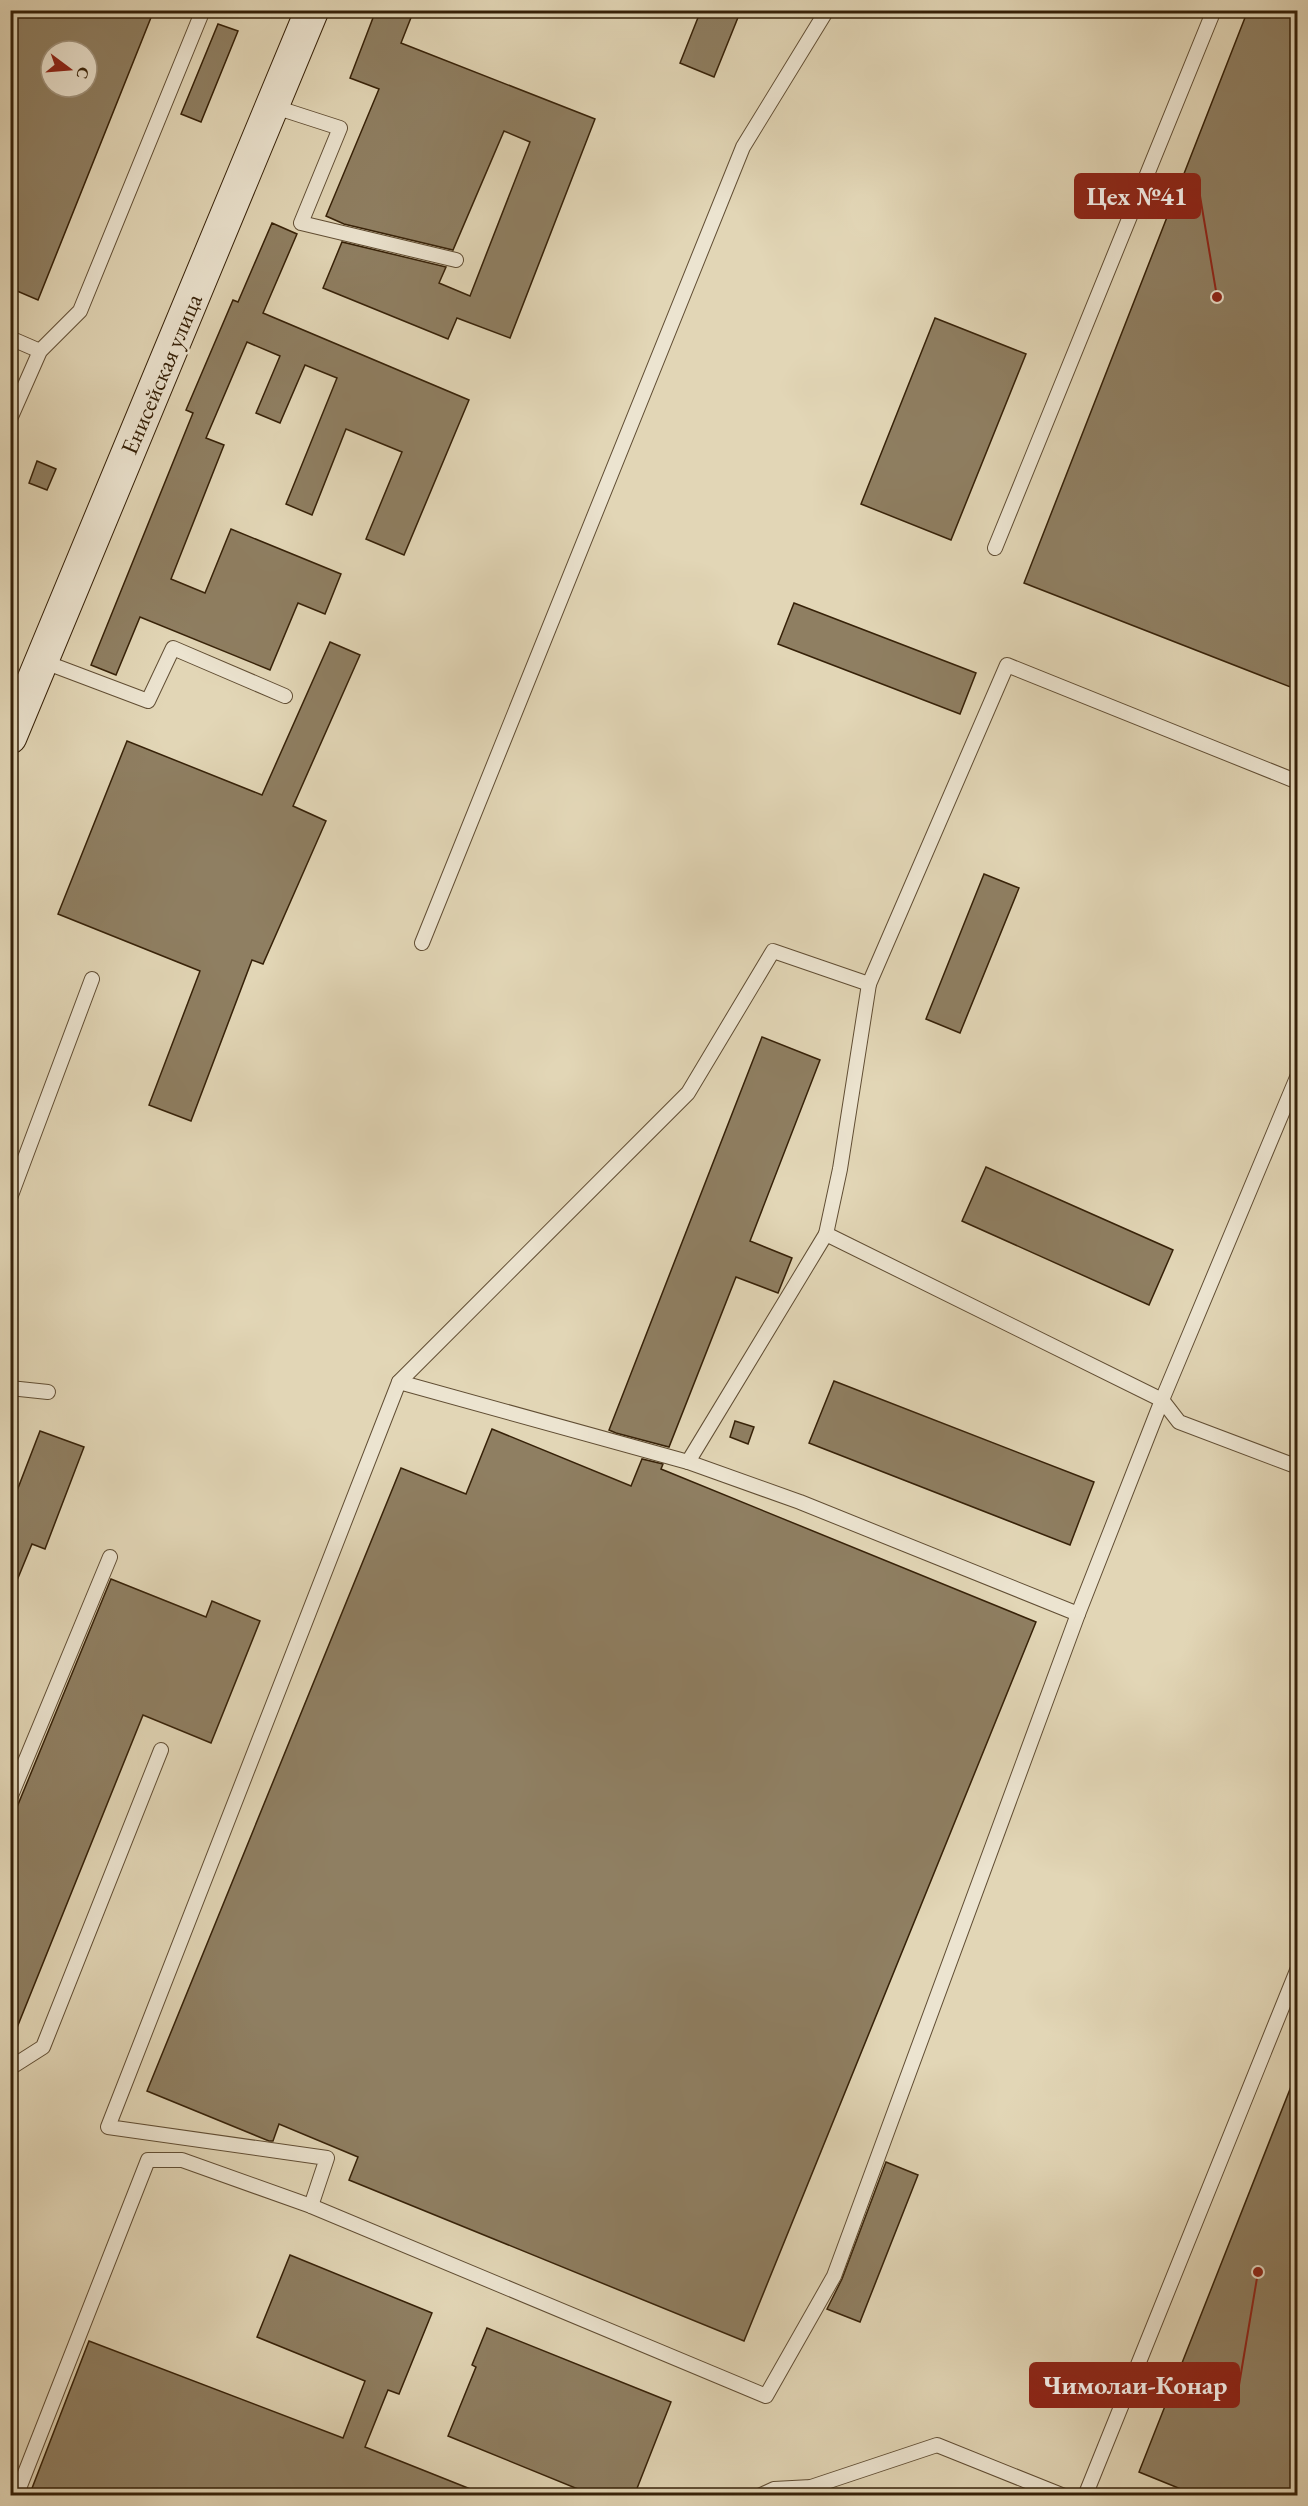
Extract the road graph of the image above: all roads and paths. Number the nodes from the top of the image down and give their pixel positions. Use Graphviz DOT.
graph roads {
  1 [pos="203,10"];
  2 [pos="312,10"];
  3 [pos="827,10"];
  4 [pos="1214,10"];
  5 [pos="272,106"];
  6 [pos="456,260"];
  7 [pos="10,338"];
  8 [pos="40,351"];
  9 [pos="10,419"];
  10 [pos="995,548"];
  11 [pos="42,661"];
  12 [pos="285,696"];
  13 [pos="10,737"];
  14 [pos="1298,782"];
  15 [pos="422,943"];
  16 [pos="92,979"];
  17 [pos="869,984"];
  18 [pos="1298,1075"];
  19 [pos="10,1198"];
  20 [pos="826,1234"];
  21 [pos="399,1382"];
  22 [pos="10,1388"];
  23 [pos="48,1392"];
  24 [pos="1162,1400"];
  25 [pos="688,1462"];
  26 [pos="1298,1467"];
  27 [pos="110,1557"];
  28 [pos="1078,1614"];
  29 [pos="161,1750"];
  30 [pos="10,1798"];
  31 [pos="1298,1968"];
  32 [pos="10,2068"];
  33 [pos="311,2206"];
  34 [pos="811,2487"];
  35 [pos="16,2496"];
  36 [pos="759,2496"];
  37 [pos="833,2496"];
  38 [pos="1064,2496"];
  39 [pos="1085,2496"];
  1 -- 8 [label="lane"];
  2 -- 5 [label="street, Енисейская улица"];
  3 -- 15 [label="lane"];
  4 -- 10 [label="lane"];
  5 -- 6 [label="lane"];
  5 -- 11 [label="street, Енисейская улица"];
  7 -- 8 [label="lane"];
  8 -- 9 [label="lane"];
  11 -- 12 [label="lane"];
  11 -- 13 [label="street, Енисейская улица"];
  14 -- 17 [label="lane"];
  16 -- 19 [label="lane"];
  17 -- 20 [label="lane"];
  17 -- 21 [label="lane"];
  18 -- 24 [label="lane"];
  20 -- 24 [label="lane"];
  20 -- 25 [label="lane"];
  21 -- 25 [label="lane"];
  21 -- 33 [label="lane"];
  22 -- 23 [label="lane"];
  24 -- 26 [label="lane"];
  24 -- 28 [label="lane"];
  25 -- 28 [label="lane"];
  27 -- 30 [label="lane"];
  28 -- 33 [label="lane"];
  29 -- 32 [label="lane"];
  31 -- 39 [label="lane"];
  33 -- 35 [label="lane"];
  34 -- 36 [label="lane"];
  34 -- 37 [label="lane"];
  34 -- 38 [label="lane"];
}
